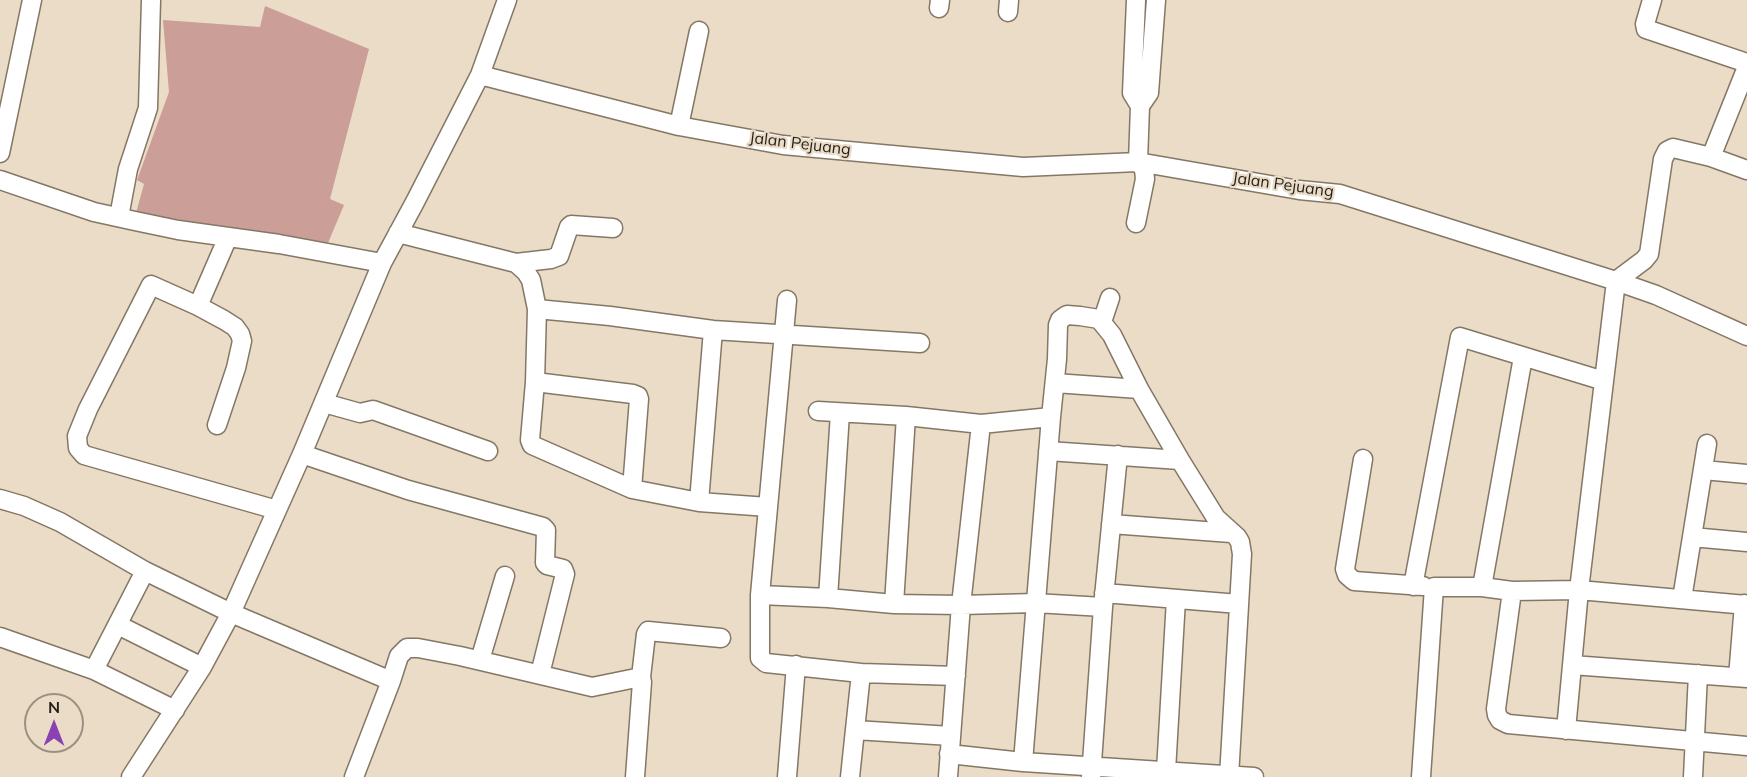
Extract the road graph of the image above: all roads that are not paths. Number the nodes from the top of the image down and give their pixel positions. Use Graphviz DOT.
graph roads {
  1 [pos="32,0"];
  2 [pos="151,0"];
  3 [pos="507,0"];
  4 [pos="1136,0"];
  5 [pos="1156,0"];
  6 [pos="1652,0"];
  7 [pos="699,32"];
  8 [pos="1747,65"];
  9 [pos="480,75"];
  10 [pos="1140,106"];
  11 [pos="679,126"];
  12 [pos="0,153"];
  13 [pos="1711,157"];
  14 [pos="1138,162"];
  15 [pos="1747,170"];
  16 [pos="0,180"];
  17 [pos="119,217"];
  18 [pos="1136,223"];
  19 [pos="613,228"];
  20 [pos="398,233"];
  21 [pos="228,237"];
  22 [pos="382,263"];
  23 [pos="516,263"];
  24 [pos="1616,281"];
  25 [pos="1110,298"];
  26 [pos="788,300"];
  27 [pos="198,306"];
  28 [pos="537,309"];
  29 [pos="1102,321"];
  30 [pos="713,330"];
  31 [pos="785,333"];
  32 [pos="1747,336"];
  33 [pos="920,343"];
  34 [pos="1523,357"];
  35 [pos="1604,381"];
  36 [pos="535,382"];
  37 [pos="1055,383"];
  38 [pos="1139,389"];
  39 [pos="324,403"];
  40 [pos="818,411"];
  41 [pos="840,413"];
  42 [pos="906,416"];
  43 [pos="1051,417"];
  44 [pos="981,424"];
  45 [pos="217,425"];
  46 [pos="1707,444"];
  47 [pos="488,451"];
  48 [pos="1048,451"];
  49 [pos="303,454"];
  50 [pos="1119,455"];
  51 [pos="1363,459"];
  52 [pos="1180,460"];
  53 [pos="1703,470"];
  54 [pos="1747,474"];
  55 [pos="632,489"];
  56 [pos="0,499"];
  57 [pos="699,502"];
  58 [pos="768,507"];
  59 [pos="277,510"];
  60 [pos="1112,524"];
  61 [pos="1231,533"];
  62 [pos="1692,537"];
  63 [pos="1747,542"];
  64 [pos="145,571"];
  65 [pos="505,576"];
  66 [pos="1413,586"];
  67 [pos="1434,587"];
  68 [pos="1482,587"];
  69 [pos="1579,590"];
  70 [pos="1512,591"];
  71 [pos="760,595"];
  72 [pos="828,598"];
  73 [pos="1176,599"];
  74 [pos="1682,599"];
  75 [pos="1104,600"];
  76 [pos="1035,603"];
  77 [pos="894,604"];
  78 [pos="1239,604"];
  79 [pos="1745,604"];
  80 [pos="962,605"];
  81 [pos="231,613"];
  82 [pos="118,625"];
  83 [pos="0,637"];
  84 [pos="721,638"];
  85 [pos="480,660"];
  86 [pos="796,665"];
  87 [pos="1572,665"];
  88 [pos="202,667"];
  89 [pos="94,670"];
  90 [pos="861,673"];
  91 [pos="540,674"];
  92 [pos="1698,674"];
  93 [pos="957,676"];
  94 [pos="640,677"];
  95 [pos="1743,677"];
  96 [pos="391,681"];
  97 [pos="175,710"];
  98 [pos="855,730"];
  99 [pos="1566,730"];
  100 [pos="1695,742"];
  101 [pos="950,746"];
  102 [pos="1747,746"];
  103 [pos="1023,762"];
  104 [pos="1091,771"];
  105 [pos="1166,771"];
  106 [pos="1229,776"];
  107 [pos="131,777"];
  108 [pos="354,777"];
  109 [pos="635,777"];
  110 [pos="787,777"];
  111 [pos="850,777"];
  112 [pos="948,777"];
  113 [pos="1254,777"];
  114 [pos="1421,777"];
  115 [pos="1693,777"];
  1 -- 12 [label="street"];
  2 -- 17 [label="street"];
  3 -- 9 [label="street"];
  4 -- 10 [label="street"];
  5 -- 10 [label="street"];
  6 -- 8 [label="street"];
  7 -- 11 [label="street"];
  8 -- 13 [label="street"];
  9 -- 11 [label="street, Jalan Pejuang"];
  9 -- 20 [label="street"];
  10 -- 14 [label="street"];
  11 -- 14 [label="street, Jalan Pejuang"];
  13 -- 15 [label="street"];
  13 -- 24 [label="street"];
  14 -- 18 [label="street"];
  14 -- 24 [label="street, Jalan Pejuang"];
  16 -- 17 [label="street"];
  17 -- 21 [label="street"];
  19 -- 23 [label="street"];
  20 -- 22 [label="street"];
  20 -- 23 [label="street"];
  21 -- 22 [label="street"];
  21 -- 27 [label="street"];
  22 -- 39 [label="street"];
  23 -- 28 [label="street"];
  24 -- 32 [label="street, Jalan Pejuang"];
  24 -- 35 [label="street"];
  25 -- 29 [label="street"];
  26 -- 31 [label="street"];
  27 -- 45 [label="street"];
  27 -- 59 [label="street"];
  28 -- 30 [label="street"];
  28 -- 36 [label="street"];
  29 -- 37 [label="street"];
  29 -- 38 [label="street"];
  30 -- 31 [label="street"];
  30 -- 57 [label="street"];
  31 -- 33 [label="street"];
  31 -- 58 [label="street"];
  34 -- 35 [label="street"];
  34 -- 66 [label="street"];
  34 -- 68 [label="street"];
  35 -- 69 [label="street"];
  36 -- 55 [label="street"];
  36 -- 55 [label="street"];
  37 -- 38 [label="street"];
  37 -- 43 [label="street"];
  38 -- 52 [label="street"];
  39 -- 47 [label="street"];
  39 -- 49 [label="street"];
  40 -- 41 [label="street"];
  41 -- 42 [label="street"];
  41 -- 72 [label="street"];
  42 -- 44 [label="street"];
  42 -- 77 [label="street"];
  43 -- 44 [label="street"];
  43 -- 48 [label="street"];
  44 -- 80 [label="street"];
  46 -- 53 [label="street"];
  48 -- 50 [label="street"];
  48 -- 76 [label="street"];
  49 -- 59 [label="street"];
  49 -- 91 [label="street"];
  50 -- 52 [label="street"];
  50 -- 60 [label="street"];
  51 -- 66 [label="street"];
  52 -- 61 [label="street"];
  53 -- 54 [label="street"];
  53 -- 62 [label="street"];
  55 -- 57 [label="street"];
  56 -- 64 [label="street"];
  57 -- 58 [label="street"];
  58 -- 71 [label="street"];
  59 -- 81 [label="street"];
  60 -- 61 [label="street"];
  60 -- 75 [label="street"];
  61 -- 78 [label="street"];
  62 -- 63 [label="street"];
  62 -- 74 [label="street"];
  64 -- 81 [label="street"];
  64 -- 82 [label="street"];
  65 -- 85 [label="street"];
  66 -- 67 [label="street"];
  67 -- 68 [label="street"];
  67 -- 114 [label="street"];
  68 -- 70 [label="street"];
  69 -- 70 [label="street"];
  69 -- 74 [label="street"];
  69 -- 87 [label="street"];
  70 -- 99 [label="street"];
  71 -- 72 [label="street"];
  71 -- 86 [label="street"];
  72 -- 77 [label="street"];
  73 -- 75 [label="street"];
  73 -- 78 [label="street"];
  73 -- 105 [label="street"];
  74 -- 79 [label="street"];
  75 -- 76 [label="street"];
  75 -- 104 [label="street"];
  76 -- 80 [label="street"];
  76 -- 103 [label="street"];
  77 -- 80 [label="street"];
  78 -- 106 [label="street"];
  79 -- 95 [label="street"];
  80 -- 93 [label="street"];
  81 -- 88 [label="street"];
  81 -- 96 [label="street"];
  82 -- 88 [label="street"];
  82 -- 89 [label="street"];
  83 -- 89 [label="street"];
  84 -- 94 [label="street"];
  85 -- 91 [label="street"];
  85 -- 96 [label="street"];
  86 -- 90 [label="street"];
  86 -- 110 [label="street"];
  87 -- 92 [label="street"];
  87 -- 99 [label="street"];
  88 -- 97 [label="street"];
  89 -- 97 [label="street"];
  90 -- 93 [label="street"];
  90 -- 98 [label="street"];
  91 -- 94 [label="street"];
  92 -- 95 [label="street"];
  92 -- 100 [label="street"];
  93 -- 101 [label="street"];
  94 -- 109 [label="street"];
  96 -- 108 [label="street"];
  97 -- 107 [label="street"];
  98 -- 101 [label="street"];
  98 -- 111 [label="street"];
  99 -- 100 [label="street"];
  100 -- 102 [label="street"];
  100 -- 115 [label="street"];
  101 -- 103 [label="street"];
  101 -- 112 [label="street"];
  103 -- 104 [label="street"];
  104 -- 105 [label="street"];
  105 -- 106 [label="street"];
  106 -- 113 [label="street"];
}
